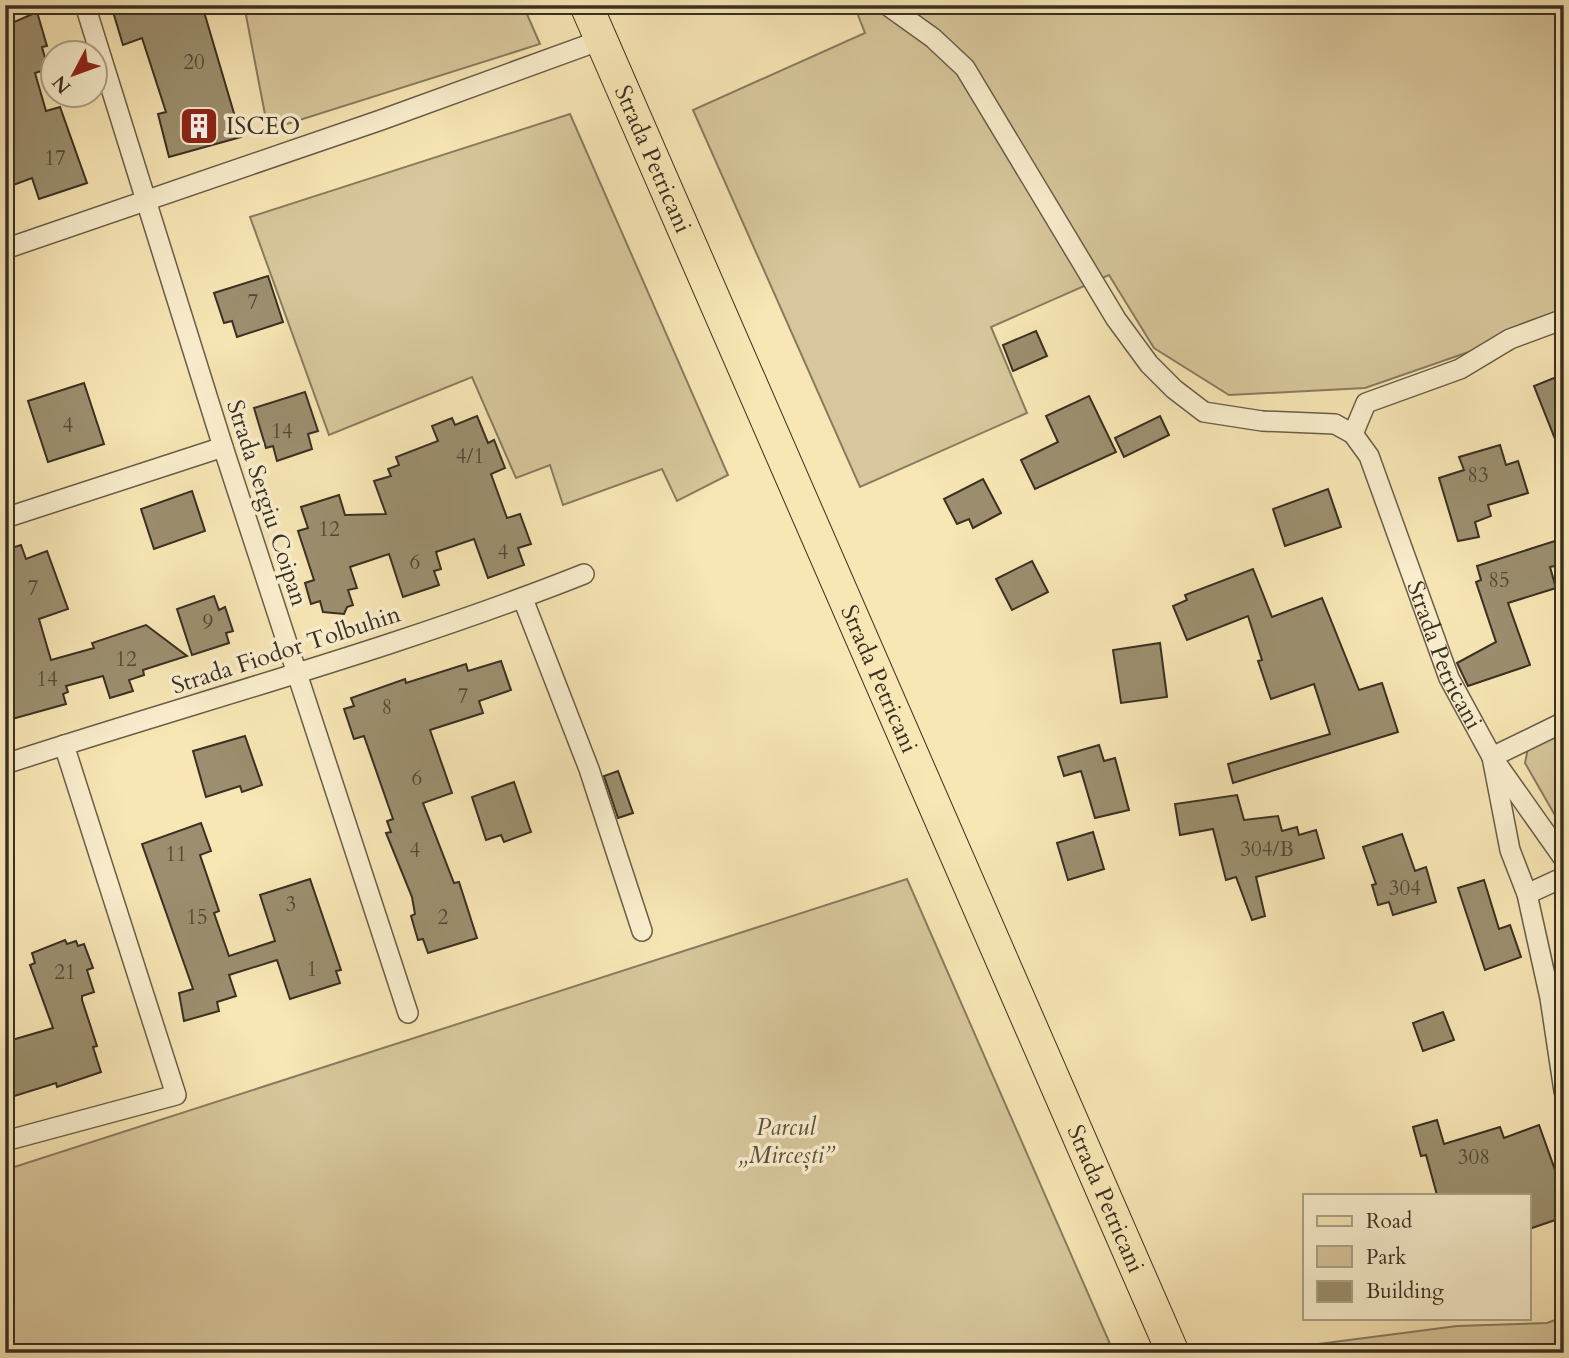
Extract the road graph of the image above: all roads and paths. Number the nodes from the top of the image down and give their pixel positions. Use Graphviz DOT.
graph roads {
  1 [pos="85,5"];
  2 [pos="586,5"];
  3 [pos="887,5"];
  4 [pos="601,40"];
  5 [pos="148,200"];
  6 [pos="5,249"];
  7 [pos="1564,319"];
  8 [pos="1353,434"];
  9 [pos="223,447"];
  10 [pos="5,518"];
  11 [pos="584,575"];
  12 [pos="523,598"];
  13 [pos="296,674"];
  14 [pos="1564,722"];
  15 [pos="64,745"];
  16 [pos="1492,757"];
  17 [pos="5,764"];
  18 [pos="1564,859"];
  19 [pos="1564,877"];
  20 [pos="1527,894"];
  21 [pos="642,931"];
  22 [pos="408,1013"];
  23 [pos="1564,1091"];
  24 [pos="5,1141"];
  25 [pos="1173,1353"];
  1 -- 5 [label="street, Strada Sergiu Coipan"];
  2 -- 4 [label="main road, Strada Petricani"];
  3 -- 8 [label="street"];
  4 -- 5 [label="street"];
  4 -- 25 [label="main road, Strada Petricani"];
  5 -- 6 [label="street"];
  5 -- 9 [label="street, Strada Sergiu Coipan"];
  7 -- 8 [label="street"];
  8 -- 16 [label="street, Strada Petricani"];
  9 -- 10 [label="street"];
  9 -- 13 [label="street, Strada Sergiu Coipan"];
  11 -- 12 [label="street, Strada Fiodor Tolbuhin"];
  12 -- 13 [label="street, Strada Fiodor Tolbuhin"];
  12 -- 21 [label="street"];
  13 -- 15 [label="street, Strada Fiodor Tolbuhin"];
  13 -- 22 [label="street, Strada Sergiu Coipan"];
  14 -- 16 [label="street, Strada Petricani"];
  15 -- 17 [label="street, Strada Fiodor Tolbuhin"];
  15 -- 24 [label="street"];
  16 -- 18 [label="street, Strada Petricani"];
  16 -- 20 [label="street, Strada Petricani"];
  19 -- 20 [label="street"];
  20 -- 23 [label="street, Strada Petricani"];
}
